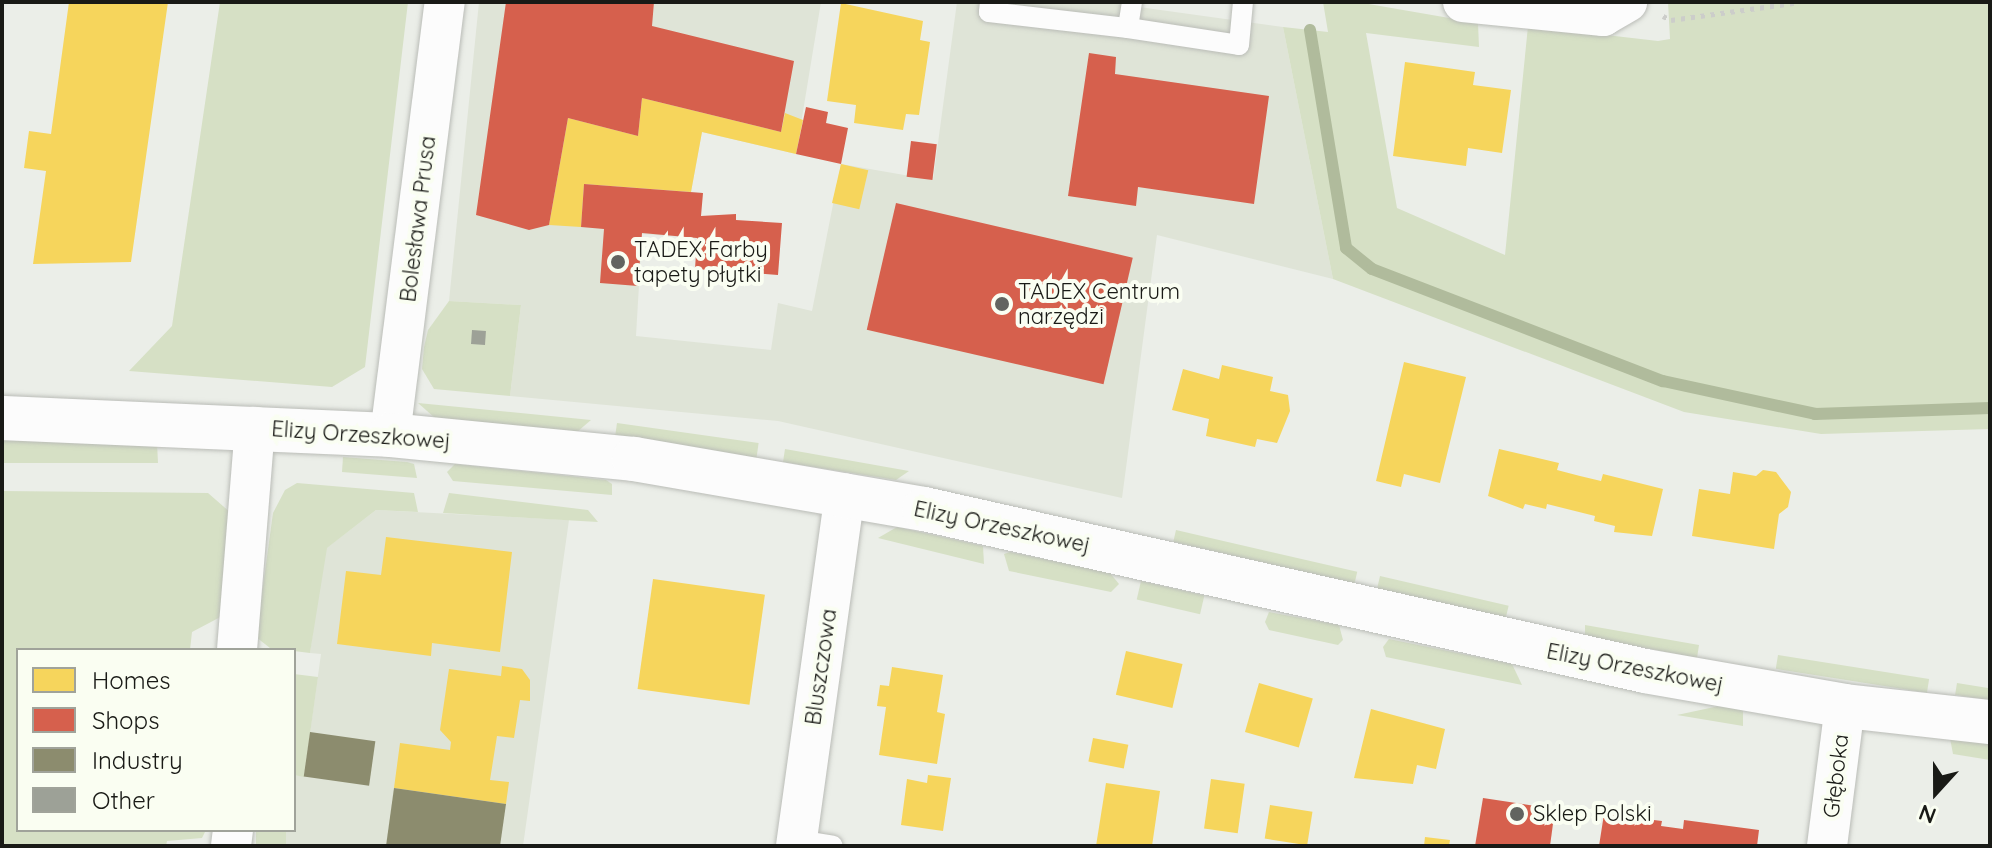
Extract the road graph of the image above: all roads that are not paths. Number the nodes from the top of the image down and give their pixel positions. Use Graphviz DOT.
graph roads {
  1 [pos="445,2"];
  2 [pos="990,2"];
  3 [pos="1132,2"];
  4 [pos="1243,2"];
  5 [pos="1463,2"];
  6 [pos="1642,8"];
  7 [pos="1128,28"];
  8 [pos="2,418"];
  9 [pos="255,427"];
  10 [pos="390,435"];
  11 [pos="845,493"];
  12 [pos="237,648"];
  13 [pos="1845,706"];
  14 [pos="1990,722"];
  15 [pos="809,844"];
  16 [pos="1827,846"];
  1 -- 10 [label="street, Bolesława Prusa"];
  2 -- 7 [label="lane"];
  3 -- 7 [label="lane"];
  4 -- 7 [label="lane"];
  5 -- 6 [label="street"];
  8 -- 9 [label="street, Elizy Orzeszkowej"];
  9 -- 10 [label="street, Elizy Orzeszkowej"];
  9 -- 12 [label="street"];
  10 -- 11 [label="street, Elizy Orzeszkowej"];
  11 -- 13 [label="street, Elizy Orzeszkowej"];
  11 -- 15 [label="street, Bluszczowa"];
  13 -- 14 [label="street, Elizy Orzeszkowej"];
  13 -- 16 [label="street, Głęboka"];
}
